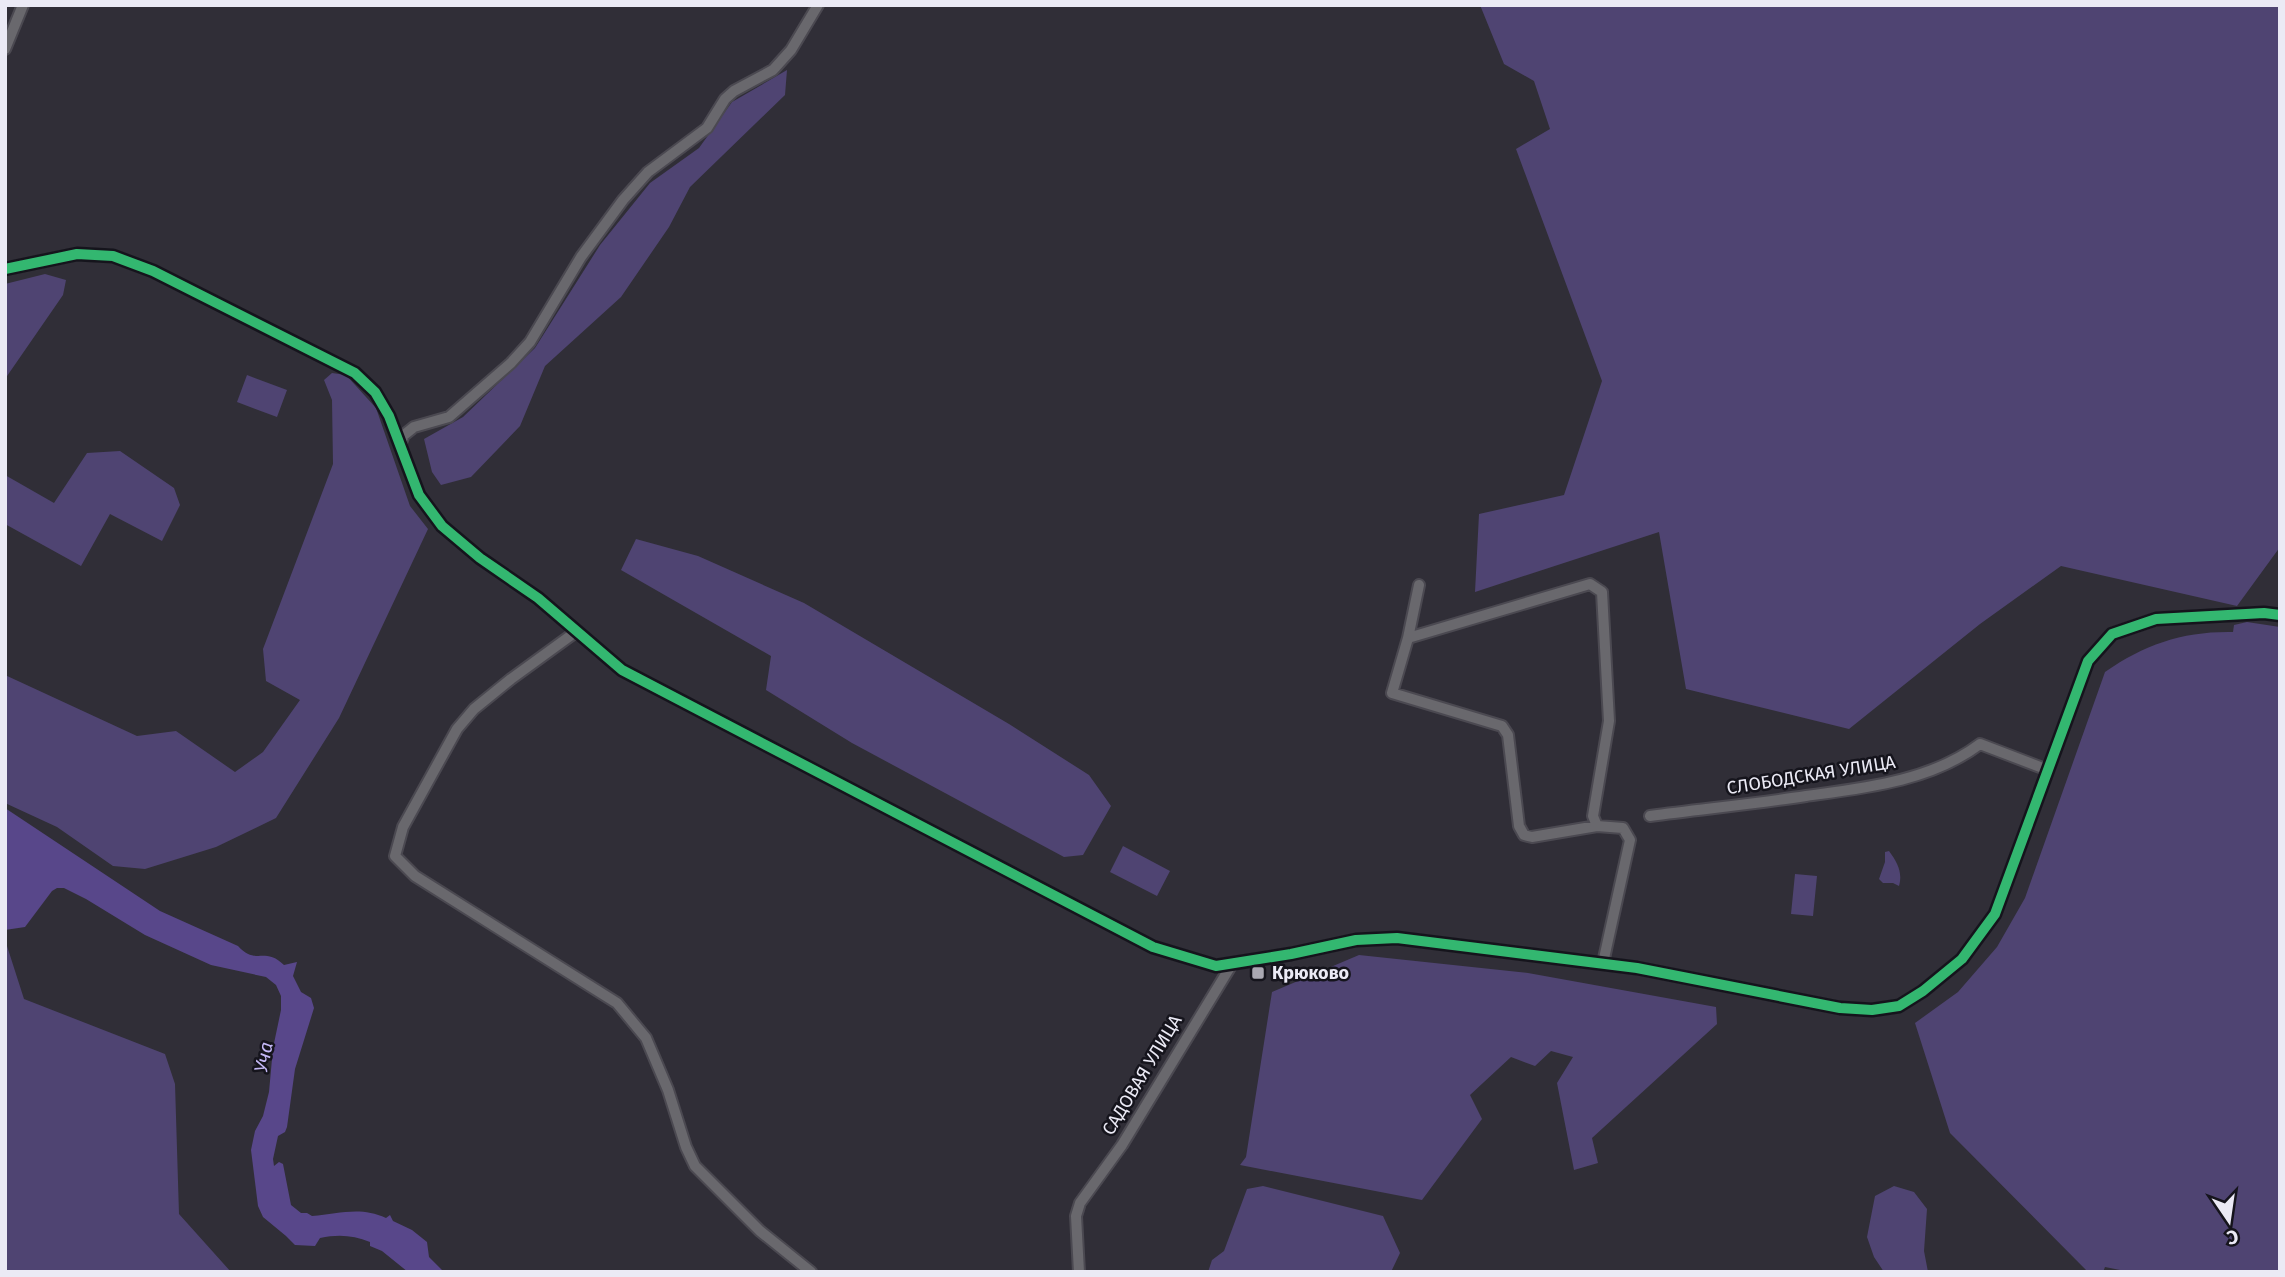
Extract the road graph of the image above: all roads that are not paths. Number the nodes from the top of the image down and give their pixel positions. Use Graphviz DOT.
graph roads {
  1 [pos="23,5"];
  2 [pos="818,5"];
  3 [pos="5,48"];
  4 [pos="5,269"];
  5 [pos="400,445"];
  6 [pos="1419,585"];
  7 [pos="2280,615"];
  8 [pos="577,631"];
  9 [pos="1408,638"];
  10 [pos="2048,770"];
  11 [pos="1650,816"];
  12 [pos="1597,826"];
  13 [pos="1603,963"];
  14 [pos="1232,964"];
  15 [pos="811,1272"];
  16 [pos="1079,1272"];
  1 -- 3 [label="street"];
  2 -- 5 [label="street"];
  4 -- 5 [label="street"];
  5 -- 8 [label="street"];
  6 -- 9 [label="street"];
  7 -- 10 [label="street"];
  8 -- 14 [label="street"];
  8 -- 15 [label="street"];
  9 -- 12 [label="street"];
  9 -- 12 [label="street"];
  10 -- 11 [label="street, СЛОБОДСКАЯ УЛИЦА"];
  10 -- 13 [label="street"];
  12 -- 13 [label="street"];
  13 -- 14 [label="street"];
  14 -- 16 [label="street, САДОВАЯ УЛИЦА"];
}
